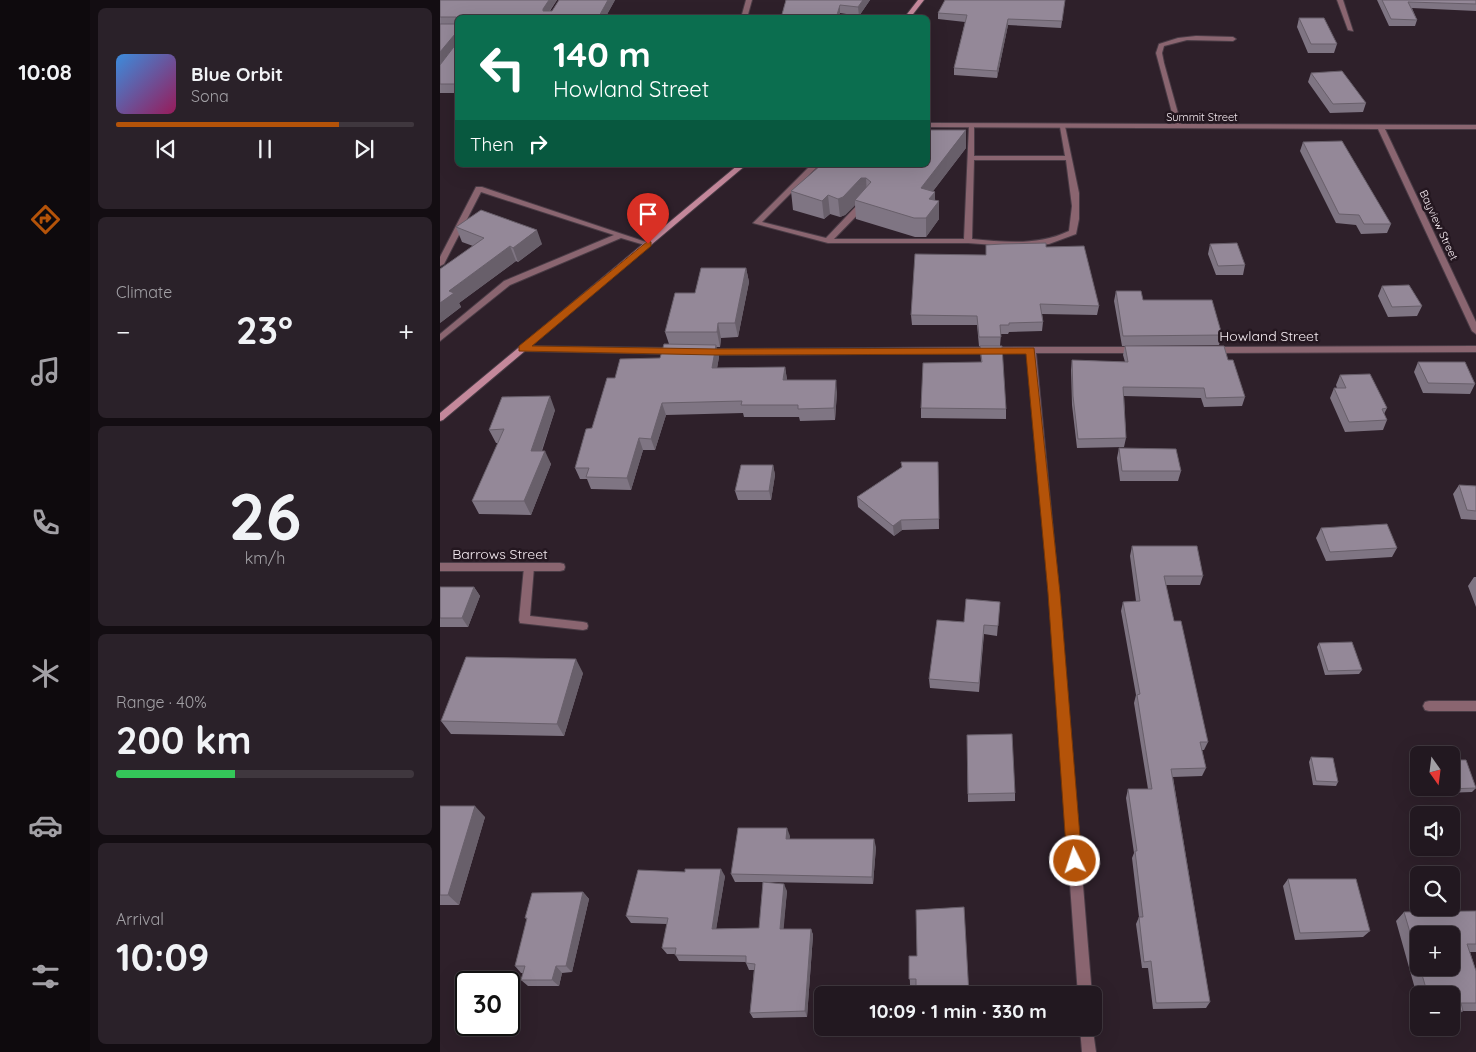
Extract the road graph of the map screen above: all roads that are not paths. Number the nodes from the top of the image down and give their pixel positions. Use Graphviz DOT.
graph roads {
  1 [pos="749,0"];
  2 [pos="921,0"];
  3 [pos="1340,0"];
  4 [pos="745,15"];
  5 [pos="910,15"];
  6 [pos="1351,30"];
  7 [pos="1233,39"];
  8 [pos="930,125"];
  9 [pos="972,126"];
  10 [pos="1063,127"];
  11 [pos="1179,127"];
  12 [pos="1381,128"];
  13 [pos="1476,128"];
  14 [pos="971,158"];
  15 [pos="1068,158"];
  16 [pos="740,167"];
  17 [pos="813,167"];
  18 [pos="867,200"];
  19 [pos="621,235"];
  20 [pos="828,241"];
  21 [pos="968,241"];
  22 [pos="648,244"];
  23 [pos="440,264"];
  24 [pos="1476,331"];
  25 [pos="440,338"];
  26 [pos="523,349"];
  27 [pos="1476,349"];
  28 [pos="1031,350"];
  29 [pos="1150,350"];
  30 [pos="1199,350"];
  31 [pos="687,352"];
  32 [pos="697,352"];
  33 [pos="440,418"];
  34 [pos="440,567"];
  35 [pos="529,567"];
  36 [pos="560,567"];
  37 [pos="583,626"];
  38 [pos="1429,706"];
  39 [pos="1476,706"];
  40 [pos="1084,986"];
  41 [pos="1088,1036"];
  42 [pos="1089,1052"];
  1 -- 4 [label="street"];
  2 -- 5 [label="main road"];
  3 -- 6 [label="street"];
  7 -- 11 [label="street"];
  8 -- 9 [label="street, Summit Street"];
  9 -- 10 [label="street, Summit Street"];
  9 -- 14 [label="street"];
  10 -- 11 [label="street, Summit Street"];
  10 -- 15 [label="street"];
  11 -- 12 [label="street, Summit Street"];
  12 -- 13 [label="street, Summit Street"];
  12 -- 24 [label="street, Bayview Street"];
  14 -- 15 [label="street"];
  14 -- 21 [label="street"];
  15 -- 21 [label="street"];
  16 -- 22 [label="main road"];
  17 -- 20 [label="street"];
  18 -- 20 [label="street"];
  19 -- 22 [label="street"];
  19 -- 23 [label="street"];
  19 -- 25 [label="street"];
  20 -- 21 [label="street"];
  22 -- 26 [label="main road"];
  26 -- 31 [label="street"];
  26 -- 33 [label="main road"];
  27 -- 30 [label="street, Howland Street"];
  28 -- 29 [label="street"];
  28 -- 32 [label="street"];
  28 -- 40 [label="street"];
  34 -- 35 [label="street, Barrows Street"];
  35 -- 36 [label="street, Barrows Street"];
  35 -- 37 [label="street"];
  38 -- 39 [label="street"];
  41 -- 42 [label="street"];
}
